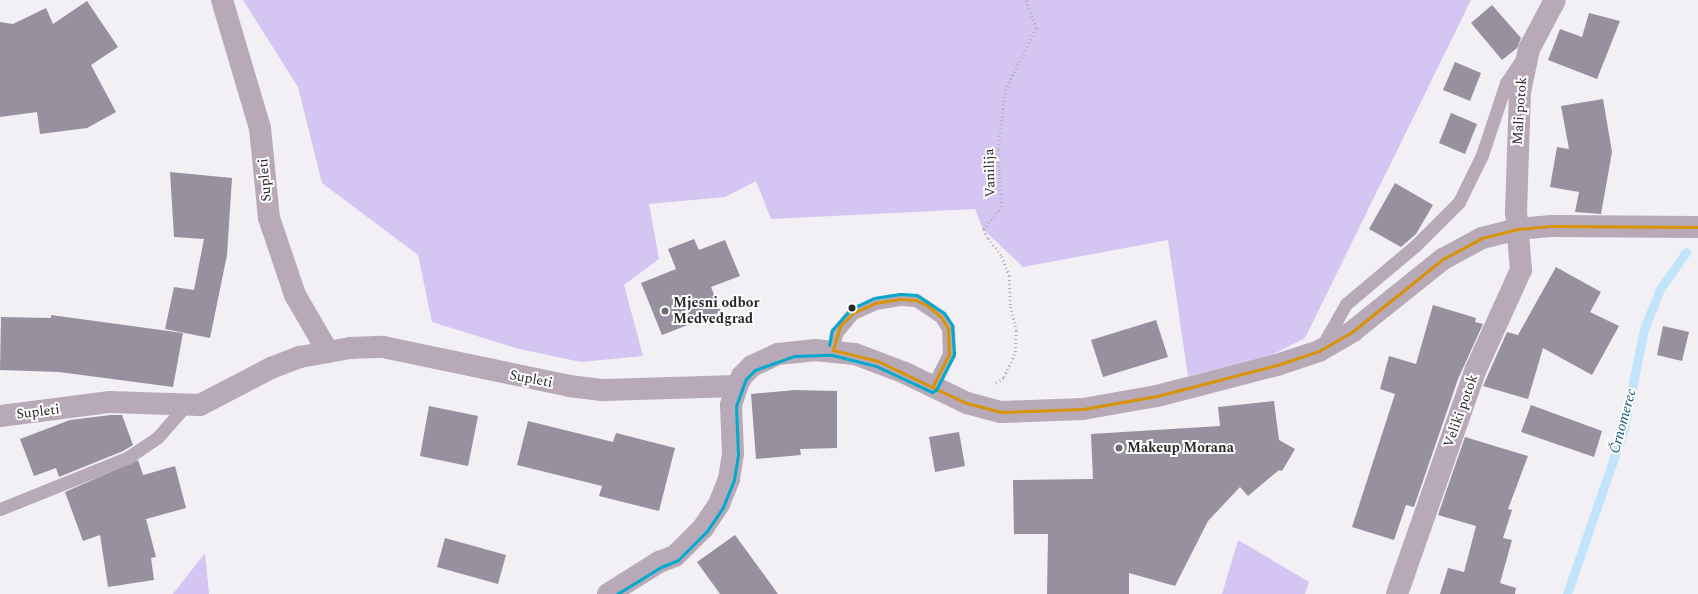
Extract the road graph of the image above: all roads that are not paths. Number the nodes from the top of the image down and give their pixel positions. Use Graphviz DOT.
graph roads {
  1 [pos="222,0"];
  2 [pos="1555,0"];
  3 [pos="1529,49"];
  4 [pos="1698,227"];
  5 [pos="1517,229"];
  6 [pos="833,350"];
  7 [pos="1319,351"];
  8 [pos="328,352"];
  9 [pos="737,386"];
  10 [pos="932,387"];
  11 [pos="185,406"];
  12 [pos="0,416"];
  13 [pos="0,509"];
  14 [pos="608,594"];
  15 [pos="1398,594"];
  1 -- 8 [label="street, Supleti"];
  2 -- 3 [label="street, Mali potok"];
  3 -- 5 [label="street, Mali potok"];
  3 -- 7 [label="lane"];
  4 -- 5 [label="street"];
  5 -- 7 [label="street"];
  5 -- 15 [label="street, Veliki potok"];
  6 -- 9 [label="street"];
  6 -- 10 [label="street"];
  6 -- 10 [label="lane"];
  7 -- 10 [label="street"];
  8 -- 9 [label="street, Supleti"];
  8 -- 11 [label="street, Supleti"];
  9 -- 14 [label="street"];
  11 -- 12 [label="street, Supleti"];
  11 -- 13 [label="lane"];
}
